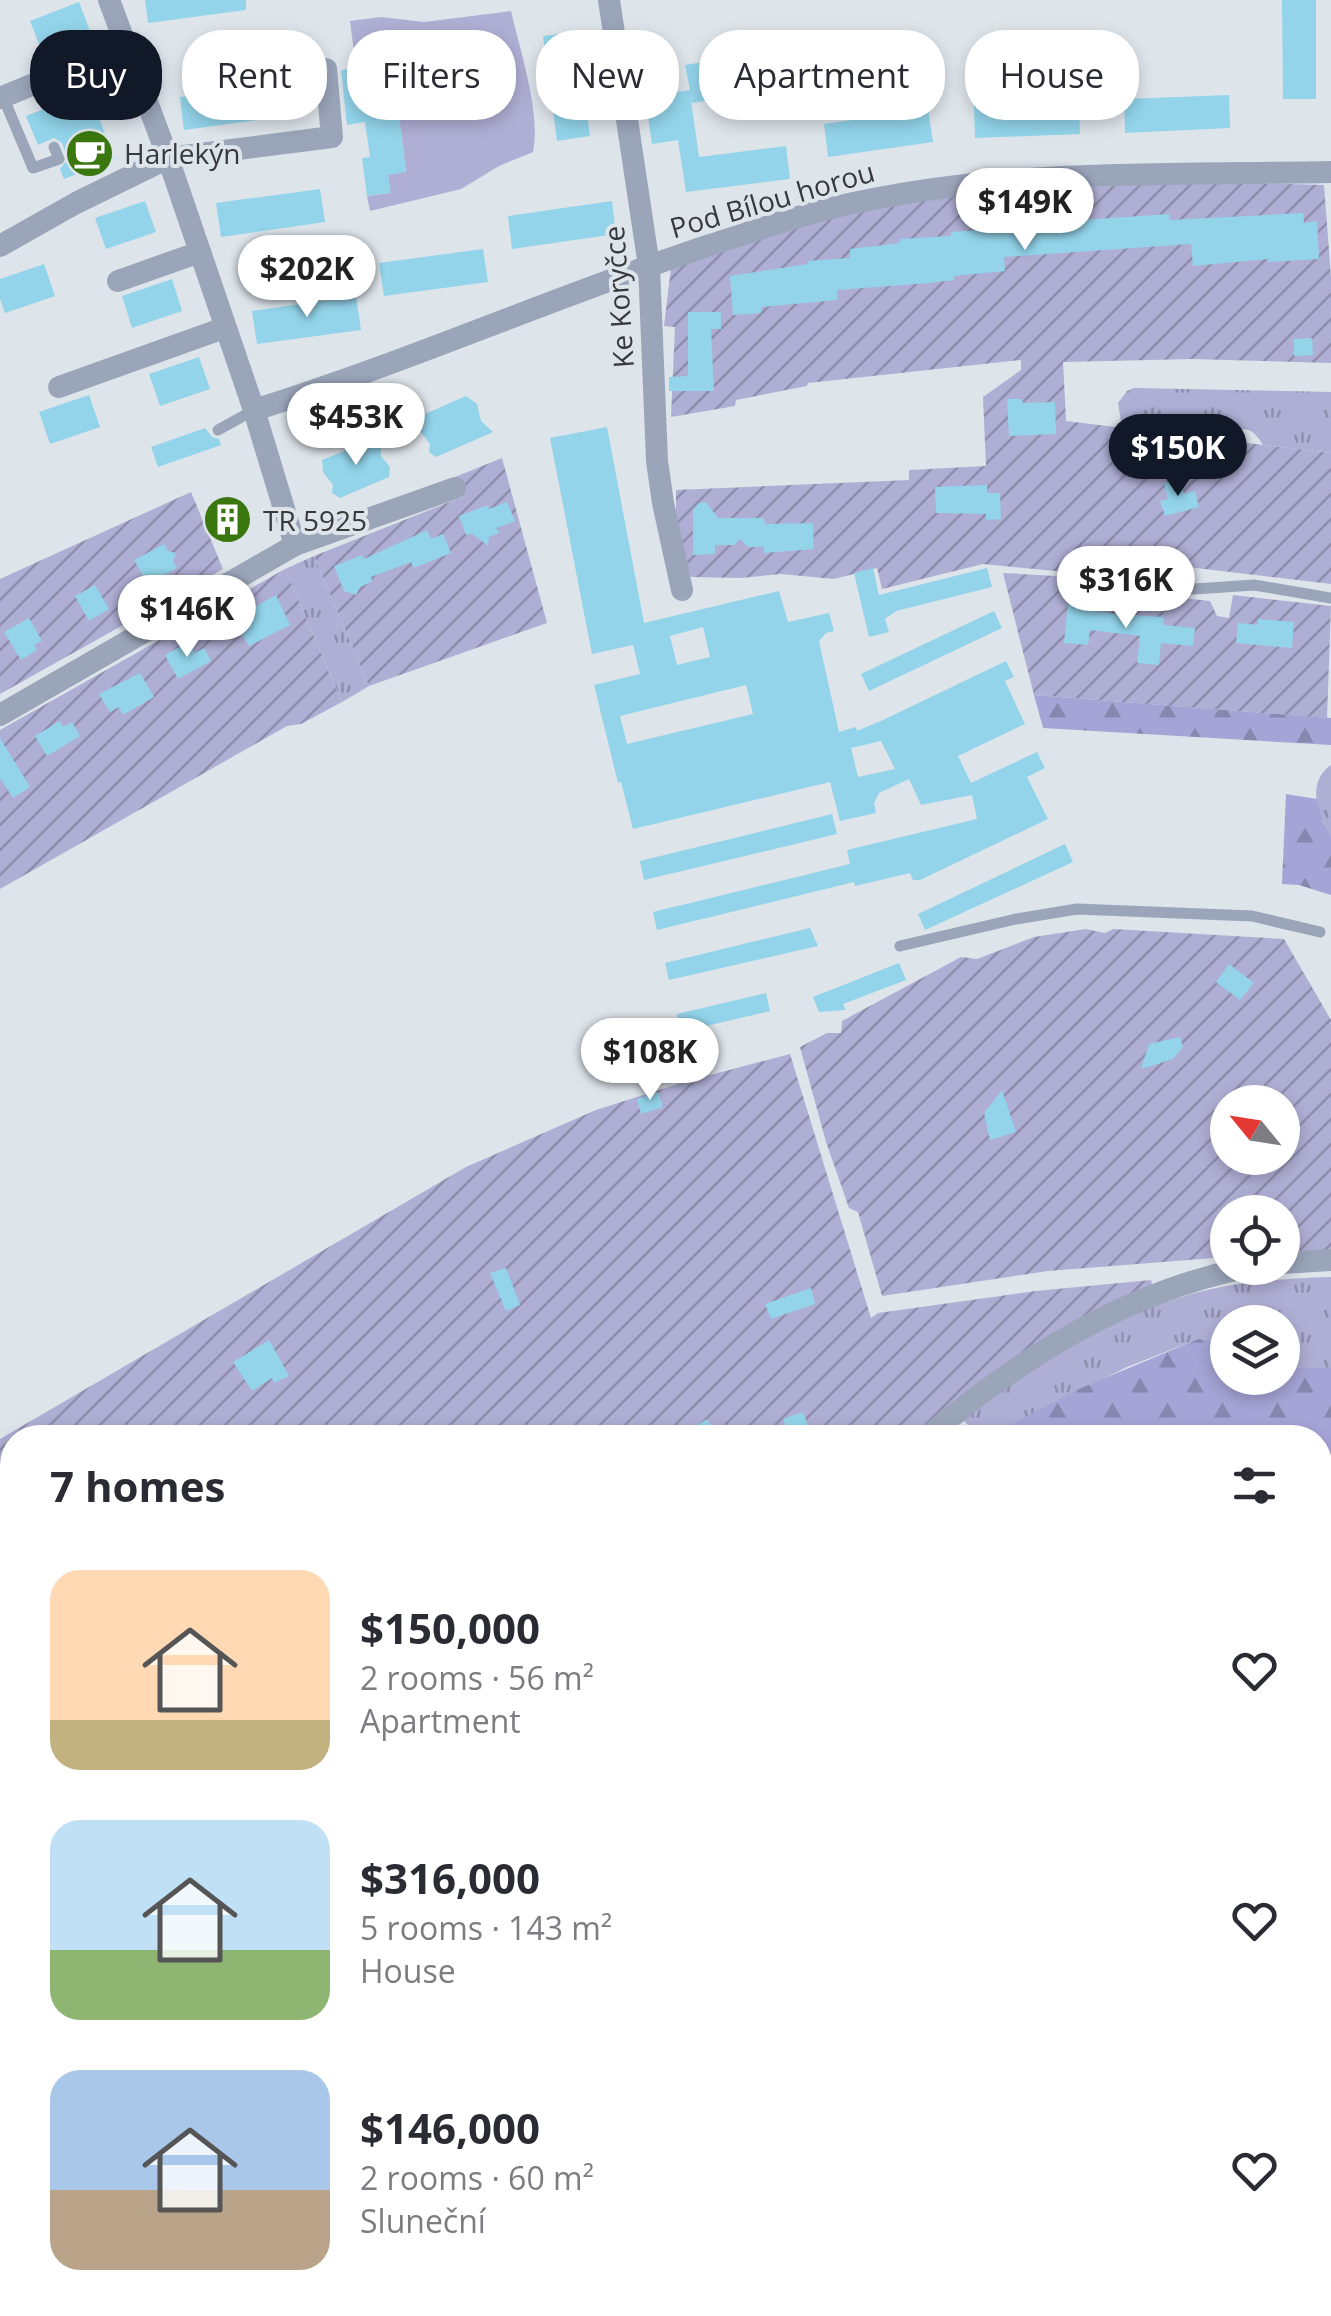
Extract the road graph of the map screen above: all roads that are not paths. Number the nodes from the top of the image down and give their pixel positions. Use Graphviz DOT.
graph roads {
  1 [pos="109,0"];
  2 [pos="609,0"];
  3 [pos="119,30"];
  4 [pos="327,80"];
  5 [pos="30,86"];
  6 [pos="2,97"];
  7 [pos="153,120"];
  8 [pos="54,148"];
  9 [pos="168,158"];
  10 [pos="1331,172"];
  11 [pos="0,246"];
  12 [pos="200,252"];
  13 [pos="648,266"];
  14 [pos="118,281"];
  15 [pos="224,328"];
  16 [pos="59,387"];
  17 [pos="254,410"];
  18 [pos="218,430"];
  19 [pos="455,488"];
  20 [pos="295,545"];
  21 [pos="1091,576"];
  22 [pos="682,590"];
  23 [pos="1331,598"];
  24 [pos="0,715"];
  25 [pos="1320,932"];
  26 [pos="900,946"];
  27 [pos="1331,1260"];
  28 [pos="1300,1261"];
  29 [pos="1210,1276"];
  30 [pos="941,1425"];
  1 -- 3 [label="street"];
  2 -- 13 [label="street, Ke Koryčce"];
  4 -- 9 [label="street"];
  5 -- 6 [label="street"];
  6 -- 8 [label="lane"];
  7 -- 9 [label="street"];
  9 -- 11 [label="street"];
  9 -- 12 [label="street"];
  10 -- 13 [label="street, Pod Bílou horou"];
  12 -- 14 [label="street"];
  12 -- 15 [label="street"];
  13 -- 17 [label="street, Pod Bílou horou"];
  13 -- 22 [label="street, Ke Koryčce"];
  15 -- 16 [label="street"];
  15 -- 17 [label="street"];
  17 -- 18 [label="lane"];
  17 -- 20 [label="street"];
  19 -- 20 [label="street"];
  20 -- 24 [label="street"];
  21 -- 23 [label="lane"];
  25 -- 26 [label="lane"];
  27 -- 28 [label="street"];
  29 -- 30 [label="street"];
}
